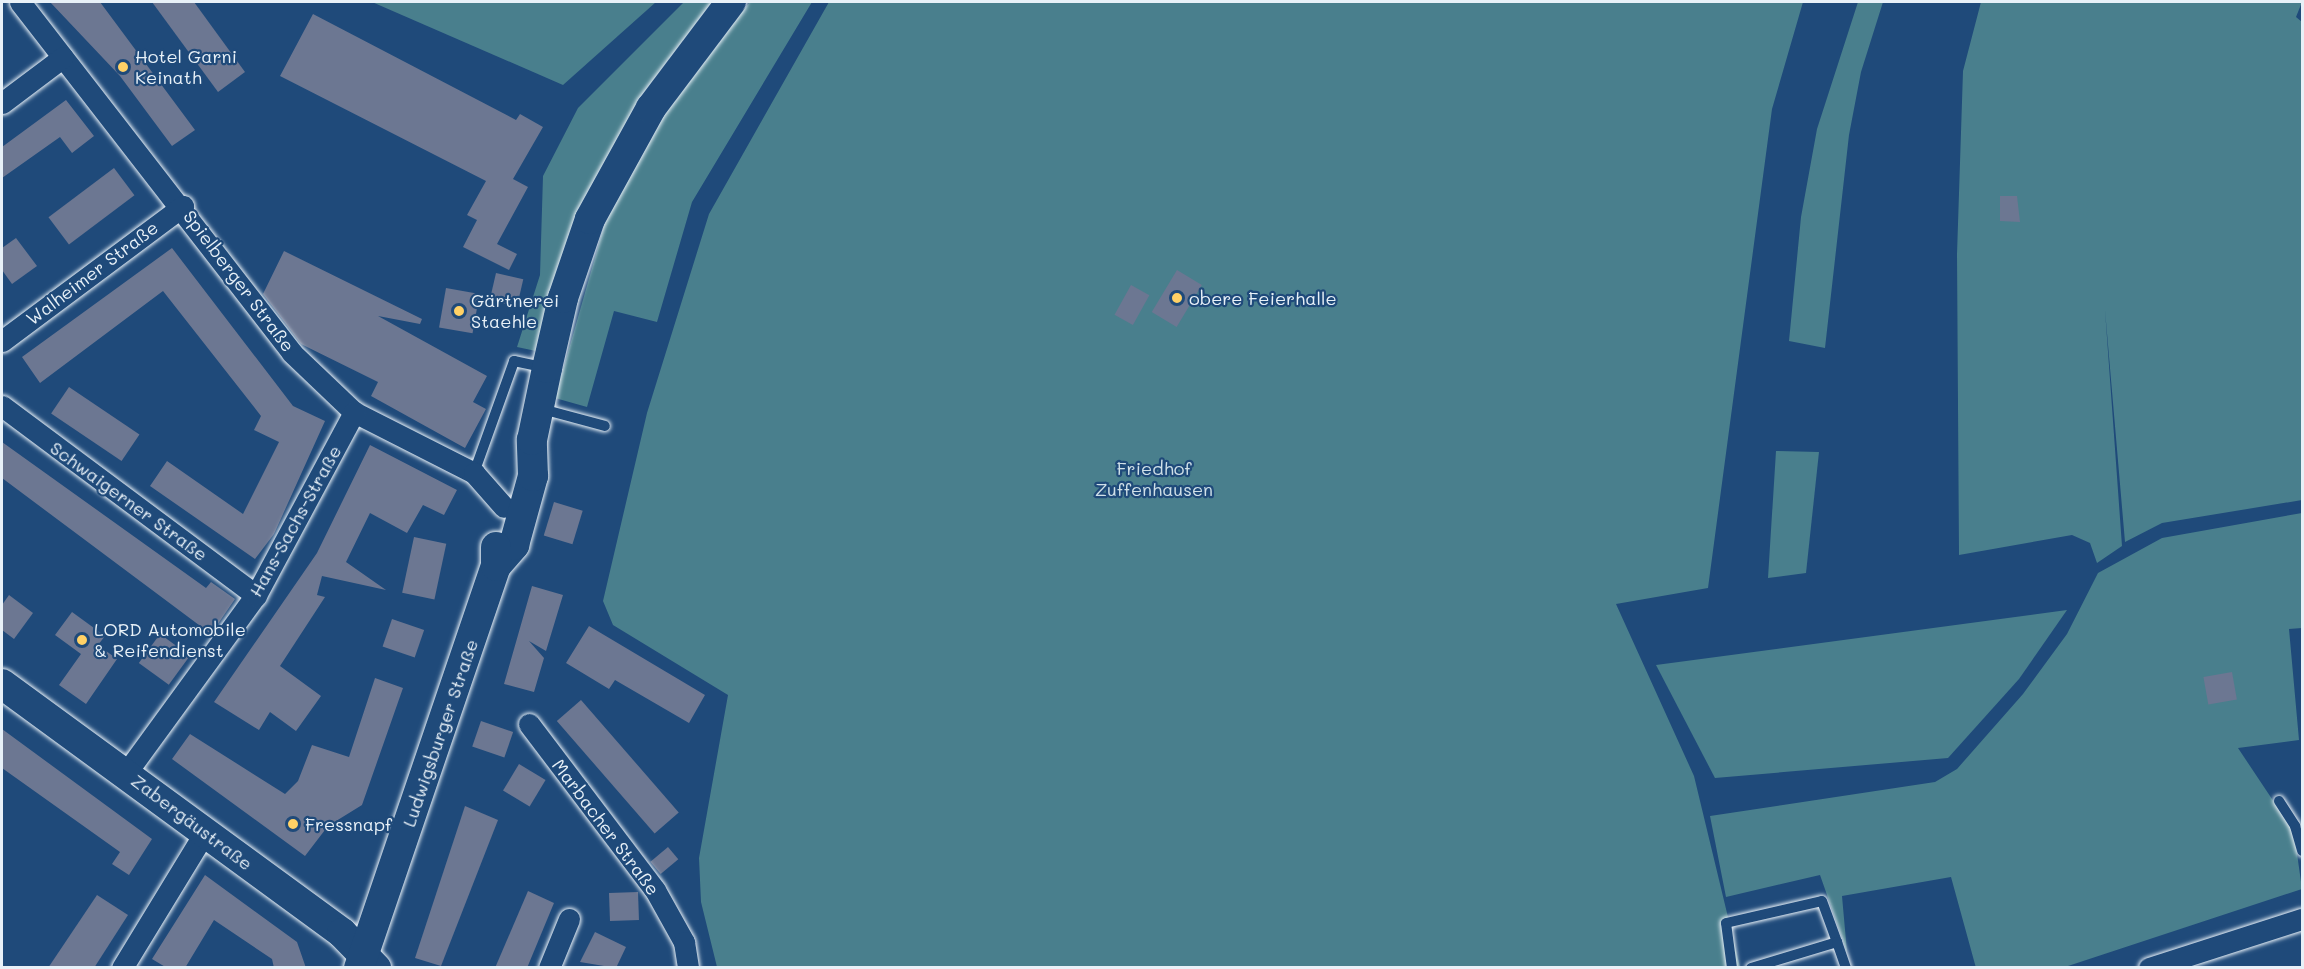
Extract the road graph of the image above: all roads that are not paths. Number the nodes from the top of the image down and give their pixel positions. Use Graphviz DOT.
graph roads {
  1 [pos="20,2"];
  2 [pos="731,2"];
  3 [pos="63,57"];
  4 [pos="2,103"];
  5 [pos="183,206"];
  6 [pos="2,341"];
  7 [pos="547,368"];
  8 [pos="2,406"];
  9 [pos="538,408"];
  10 [pos="354,412"];
  11 [pos="605,426"];
  12 [pos="531,440"];
  13 [pos="489,489"];
  14 [pos="496,566"];
  15 [pos="256,595"];
  16 [pos="2,684"];
  17 [pos="529,724"];
  18 [pos="126,773"];
  19 [pos="2279,801"];
  20 [pos="205,832"];
  21 [pos="2302,851"];
  22 [pos="569,919"];
  23 [pos="2302,919"];
  24 [pos="1837,942"];
  25 [pos="366,963"];
  26 [pos="122,968"];
  27 [pos="549,968"];
  28 [pos="688,968"];
  29 [pos="1732,968"];
  30 [pos="1751,968"];
  31 [pos="1846,968"];
  32 [pos="2149,968"];
  1 -- 3 [label="street, Spielberger Straße"];
  2 -- 7 [label="main road, Ludwigsburger Straße"];
  3 -- 4 [label="street"];
  3 -- 5 [label="street, Spielberger Straße"];
  5 -- 6 [label="street, Walheimer Straße"];
  5 -- 10 [label="street, Spielberger Straße"];
  7 -- 9 [label="main road, Ludwigsburger Straße"];
  7 -- 13 [label="lane"];
  8 -- 15 [label="street, Schwaigerner Straße"];
  9 -- 11 [label="lane"];
  9 -- 12 [label="main road, Ludwigsburger Straße"];
  10 -- 13 [label="street, Spielberger Straße"];
  10 -- 15 [label="street, Hans-Sachs-Straße"];
  12 -- 13 [label="main road, Ludwigsburger Straße"];
  12 -- 14 [label="main road, Ludwigsburger Straße"];
  13 -- 14 [label="main road, Ludwigsburger Straße"];
  14 -- 25 [label="main road, Ludwigsburger Straße"];
  15 -- 18 [label="street, Hans-Sachs-Straße"];
  16 -- 18 [label="main road, Zabergäustraße"];
  17 -- 28 [label="street, Marbacher Straße"];
  18 -- 20 [label="main road, Zabergäustraße"];
  19 -- 21 [label="lane"];
  20 -- 25 [label="main road, Zabergäustraße"];
  20 -- 26 [label="street"];
  22 -- 27 [label="street"];
  23 -- 32 [label="street"];
  24 -- 29 [label="lane"];
  24 -- 30 [label="lane"];
  24 -- 31 [label="lane"];
}
